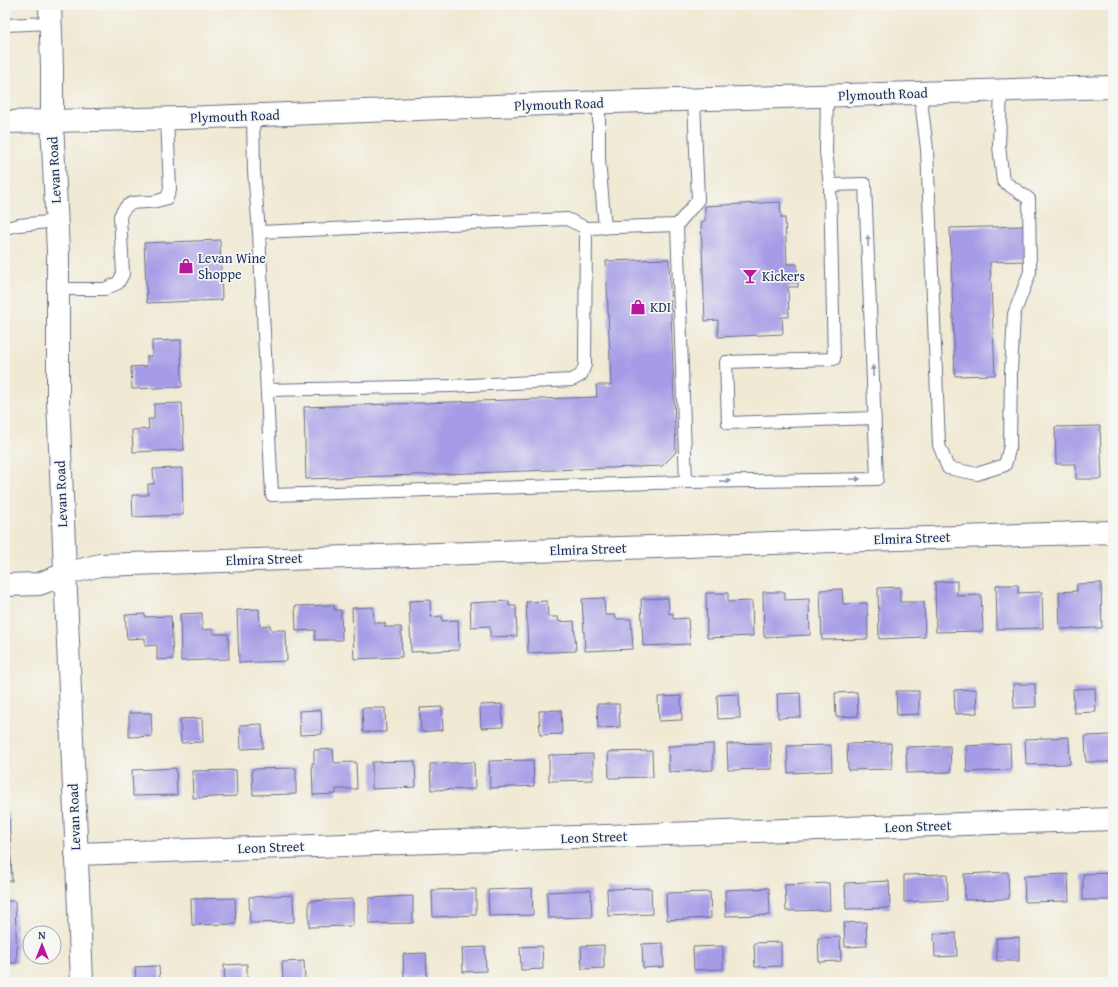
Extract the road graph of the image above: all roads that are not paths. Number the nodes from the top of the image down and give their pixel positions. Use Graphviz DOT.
graph roads {
  1 [pos="50,14"];
  2 [pos="5,25"];
  3 [pos="1113,87"];
  4 [pos="1001,90"];
  5 [pos="920,93"];
  6 [pos="828,96"];
  7 [pos="694,100"];
  8 [pos="599,103"];
  9 [pos="253,115"];
  10 [pos="166,118"];
  11 [pos="52,120"];
  12 [pos="5,122"];
  13 [pos="830,185"];
  14 [pos="57,221"];
  15 [pos="677,225"];
  16 [pos="5,228"];
  17 [pos="586,228"];
  18 [pos="605,228"];
  19 [pos="259,232"];
  20 [pos="58,289"];
  21 [pos="267,390"];
  22 [pos="875,418"];
  23 [pos="686,482"];
  24 [pos="1113,532"];
  25 [pos="65,574"];
  26 [pos="5,585"];
  27 [pos="1113,819"];
  28 [pos="76,854"];
  29 [pos="82,982"];
  1 -- 2 [label="lane"];
  1 -- 11 [label="street, Levan Road"];
  3 -- 4 [label="street, Plymouth Road"];
  4 -- 5 [label="street, Plymouth Road"];
  4 -- 5 [label="lane"];
  5 -- 6 [label="street, Plymouth Road"];
  6 -- 7 [label="street, Plymouth Road"];
  6 -- 13 [label="lane"];
  7 -- 8 [label="street, Plymouth Road"];
  7 -- 15 [label="lane"];
  8 -- 9 [label="street, Plymouth Road"];
  8 -- 18 [label="lane"];
  9 -- 10 [label="street, Plymouth Road"];
  9 -- 19 [label="lane"];
  10 -- 11 [label="street, Plymouth Road"];
  10 -- 20 [label="lane"];
  11 -- 12 [label="street, Plymouth Road"];
  11 -- 14 [label="street, Levan Road"];
  22 -- 13 [label="lane, one-way"];
  13 -- 22 [label="lane"];
  14 -- 16 [label="lane"];
  14 -- 20 [label="street, Levan Road"];
  15 -- 18 [label="lane"];
  15 -- 23 [label="lane"];
  17 -- 18 [label="lane"];
  17 -- 19 [label="lane"];
  17 -- 21 [label="lane"];
  19 -- 21 [label="lane"];
  20 -- 25 [label="street, Levan Road"];
  21 -- 23 [label="lane"];
  23 -- 22 [label="lane, one-way"];
  24 -- 25 [label="street, Elmira Street"];
  25 -- 26 [label="street, Elmira Street"];
  25 -- 28 [label="street, Levan Road"];
  27 -- 28 [label="street, Leon Street"];
  28 -- 29 [label="street, Levan Road"];
}
